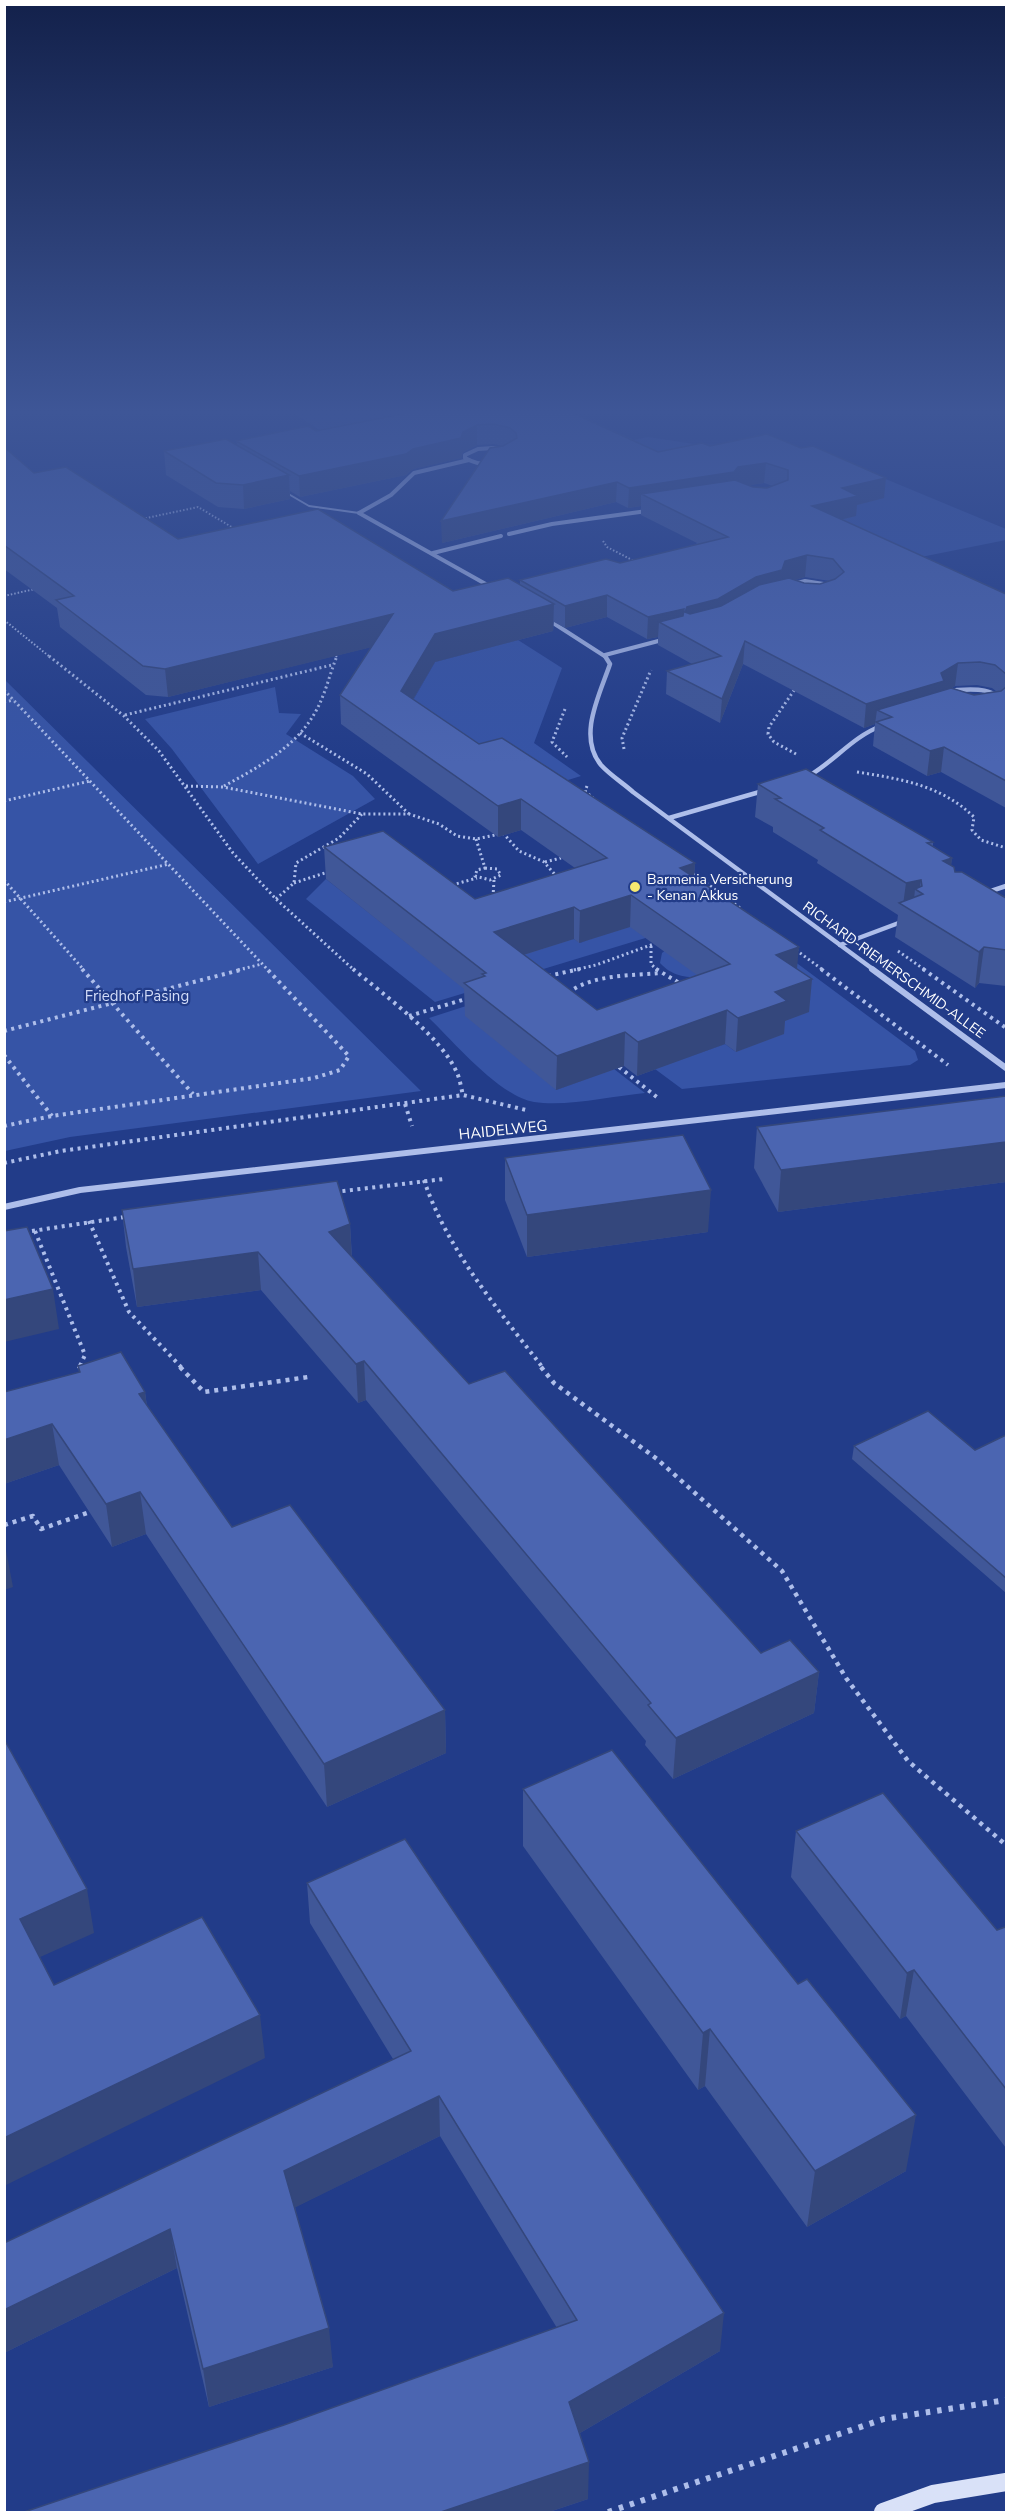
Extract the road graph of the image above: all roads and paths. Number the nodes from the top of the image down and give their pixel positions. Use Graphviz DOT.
graph roads {
  1 [pos="233,527"];
  2 [pos="385,527"];
  3 [pos="537,527"];
  4 [pos="607,527"];
  5 [pos="225,531"];
  6 [pos="509,534"];
  7 [pos="501,536"];
  8 [pos="432,553"];
  9 [pos="638,563"];
  10 [pos="39,588"];
  11 [pos="494,589"];
  12 [pos="4,596"];
  13 [pos="788,596"];
  14 [pos="777,598"];
  15 [pos="543,618"];
  16 [pos="4,620"];
  17 [pos="669,638"];
  18 [pos="342,646"];
  19 [pos="637,646"];
  20 [pos="605,655"];
  21 [pos="332,665"];
  22 [pos="802,679"];
  23 [pos="4,690"];
  24 [pos="14,700"];
  25 [pos="4,702"];
  26 [pos="947,707"];
  27 [pos="937,710"];
  28 [pos="124,716"];
  29 [pos="883,725"];
  30 [pos="300,733"];
  31 [pos="628,753"];
  32 [pos="825,766"];
  33 [pos="90,781"];
  34 [pos="796,781"];
  35 [pos="185,786"];
  36 [pos="224,787"];
  37 [pos="775,787"];
  38 [pos="4,801"];
  39 [pos="362,814"];
  40 [pos="409,814"];
  41 [pos="669,818"];
  42 [pos="511,830"];
  43 [pos="503,833"];
  44 [pos="476,839"];
  45 [pos="1006,849"];
  46 [pos="561,858"];
  47 [pos="544,862"];
  48 [pos="169,864"];
  49 [pos="341,867"];
  50 [pos="485,868"];
  51 [pos="477,878"];
  52 [pos="4,880"];
  53 [pos="494,880"];
  54 [pos="294,883"];
  55 [pos="557,885"];
  56 [pos="1006,886"];
  57 [pos="442,887"];
  58 [pos="985,893"];
  59 [pos="20,898"];
  60 [pos="276,899"];
  61 [pos="491,901"];
  62 [pos="4,902"];
  63 [pos="914,918"];
  64 [pos="873,933"];
  65 [pos="662,942"];
  66 [pos="651,945"];
  67 [pos="840,945"];
  68 [pos="262,964"];
  69 [pos="660,973"];
  70 [pos="542,977"];
  71 [pos="687,987"];
  72 [pos="476,996"];
  73 [pos="565,996"];
  74 [pos="112,1003"];
  75 [pos="409,1016"];
  76 [pos="1006,1028"];
  77 [pos="4,1031"];
  78 [pos="4,1055"];
  79 [pos="999,1062"];
  80 [pos="619,1067"];
  81 [pos="1006,1068"];
  82 [pos="939,1069"];
  83 [pos="1006,1085"];
  84 [pos="193,1095"];
  85 [pos="464,1095"];
  86 [pos="661,1100"];
  87 [pos="650,1101"];
  88 [pos="405,1104"];
  89 [pos="532,1111"];
  90 [pos="52,1116"];
  91 [pos="4,1126"];
  92 [pos="420,1151"];
  93 [pos="4,1163"];
  94 [pos="4,1207"];
  95 [pos="89,1221"];
  96 [pos="34,1231"];
  97 [pos="308,1377"];
  98 [pos="82,1383"];
  99 [pos="90,1512"];
  100 [pos="4,1525"];
  101 [pos="1006,1845"];
  102 [pos="1006,2400"];
  103 [pos="1006,2482"];
  104 [pos="608,2512"];
  105 [pos="883,2512"];
  1 -- 5 [label="path"];
  2 -- 8 [label="street"];
  3 -- 6 [label="street"];
  4 -- 9 [label="path"];
  7 -- 8 [label="street"];
  8 -- 11 [label="street"];
  10 -- 12 [label="path"];
  13 -- 13 [label="street"];
  13 -- 14 [label="street"];
  15 -- 20 [label="street"];
  16 -- 28 [label="path"];
  17 -- 19 [label="street"];
  18 -- 21 [label="path"];
  19 -- 20 [label="street"];
  19 -- 31 [label="path"];
  20 -- 41 [label="street, RICHARD-RIEMERSCHMID-ALLEE"];
  21 -- 28 [label="path"];
  21 -- 30 [label="path"];
  22 -- 32 [label="path"];
  23 -- 24 [label="path"];
  24 -- 25 [label="path"];
  24 -- 33 [label="path"];
  26 -- 26 [label="street"];
  26 -- 27 [label="street"];
  28 -- 35 [label="path"];
  29 -- 32 [label="street"];
  30 -- 36 [label="path"];
  30 -- 40 [label="path"];
  32 -- 34 [label="street"];
  32 -- 45 [label="path"];
  33 -- 38 [label="path"];
  33 -- 48 [label="path"];
  35 -- 36 [label="path"];
  35 -- 60 [label="path"];
  36 -- 39 [label="path"];
  37 -- 41 [label="street"];
  39 -- 40 [label="path"];
  39 -- 54 [label="path"];
  40 -- 44 [label="path"];
  41 -- 67 [label="street, RICHARD-RIEMERSCHMID-ALLEE"];
  42 -- 43 [label="path"];
  43 -- 44 [label="path"];
  43 -- 47 [label="path"];
  44 -- 50 [label="path"];
  46 -- 47 [label="path"];
  47 -- 55 [label="path"];
  48 -- 59 [label="path"];
  48 -- 68 [label="path"];
  49 -- 54 [label="path"];
  50 -- 51 [label="path"];
  50 -- 53 [label="path"];
  51 -- 53 [label="path"];
  51 -- 57 [label="path"];
  52 -- 59 [label="path"];
  53 -- 61 [label="path"];
  54 -- 60 [label="path"];
  56 -- 58 [label="street"];
  59 -- 62 [label="path"];
  59 -- 74 [label="path"];
  60 -- 75 [label="path"];
  63 -- 64 [label="street"];
  64 -- 67 [label="street"];
  64 -- 76 [label="path"];
  65 -- 66 [label="path"];
  66 -- 69 [label="path"];
  66 -- 70 [label="path"];
  67 -- 79 [label="street, RICHARD-RIEMERSCHMID-ALLEE"];
  68 -- 74 [label="path"];
  68 -- 84 [label="path"];
  69 -- 71 [label="path"];
  69 -- 73 [label="path"];
  72 -- 75 [label="path"];
  74 -- 77 [label="path"];
  74 -- 84 [label="path"];
  75 -- 85 [label="path"];
  78 -- 90 [label="path"];
  79 -- 81 [label="street, RICHARD-RIEMERSCHMID-ALLEE"];
  79 -- 82 [label="path"];
  80 -- 86 [label="path"];
  83 -- 92 [label="street, HAIDELWEG"];
  84 -- 90 [label="path"];
  85 -- 88 [label="path"];
  85 -- 89 [label="path"];
  86 -- 87 [label="path"];
  88 -- 92 [label="path"];
  88 -- 93 [label="path"];
  90 -- 91 [label="path"];
  92 -- 94 [label="street, HAIDELWEG"];
  92 -- 101 [label="path"];
  95 -- 97 [label="path"];
  96 -- 98 [label="path"];
  99 -- 100 [label="path"];
  102 -- 104 [label="path"];
  103 -- 105 [label="main road"];
}
